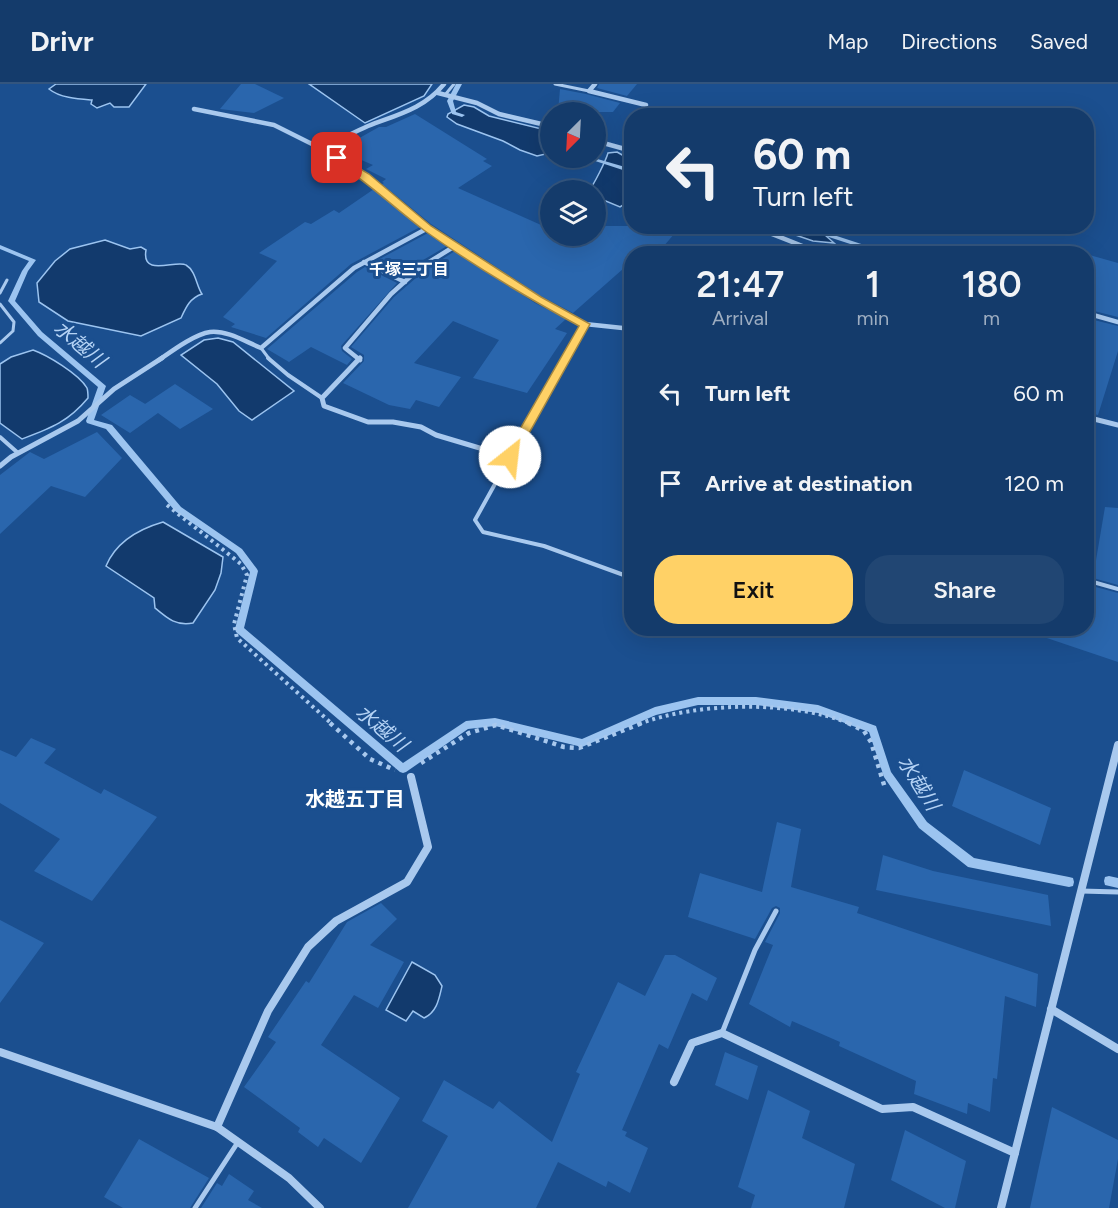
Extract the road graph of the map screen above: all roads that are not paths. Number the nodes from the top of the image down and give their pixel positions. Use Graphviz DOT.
graph roads {
  1 [pos="444,84"];
  2 [pos="454,84"];
  3 [pos="555,84"];
  4 [pos="594,84"];
  5 [pos="589,91"];
  6 [pos="438,93"];
  7 [pos="445,95"];
  8 [pos="646,105"];
  9 [pos="194,109"];
  10 [pos="540,124"];
  11 [pos="606,144"];
  12 [pos="322,149"];
  13 [pos="624,149"];
  14 [pos="428,228"];
  15 [pos="772,234"];
  16 [pos="455,246"];
  17 [pos="802,246"];
  18 [pos="364,262"];
  19 [pos="7,280"];
  20 [pos="405,282"];
  21 [pos="0,293"];
  22 [pos="0,304"];
  23 [pos="1094,315"];
  24 [pos="1118,322"];
  25 [pos="585,324"];
  26 [pos="624,328"];
  27 [pos="0,343"];
  28 [pos="261,348"];
  29 [pos="322,398"];
  30 [pos="1094,419"];
  31 [pos="1118,425"];
  32 [pos="0,437"];
  33 [pos="18,453"];
  34 [pos="510,457"];
  35 [pos="0,466"];
  36 [pos="624,575"];
  37 [pos="1094,582"];
  38 [pos="1118,589"];
  39 [pos="1118,745"];
  40 [pos="411,777"];
  41 [pos="1081,891"];
  42 [pos="1118,892"];
  43 [pos="776,912"];
  44 [pos="1051,1009"];
  45 [pos="722,1033"];
  46 [pos="1118,1049"];
  47 [pos="0,1052"];
  48 [pos="674,1082"];
  49 [pos="217,1127"];
  50 [pos="238,1142"];
  51 [pos="1015,1153"];
  52 [pos="195,1208"];
  53 [pos="320,1208"];
  54 [pos="1001,1208"];
  1 -- 6 [label="street"];
  2 -- 7 [label="lane"];
  3 -- 5 [label="lane"];
  4 -- 5 [label="street"];
  5 -- 8 [label="street"];
  6 -- 7 [label="street"];
  6 -- 12 [label="street"];
  7 -- 10 [label="street"];
  9 -- 12 [label="street"];
  11 -- 13 [label="street"];
  12 -- 14 [label="street"];
  14 -- 16 [label="street"];
  14 -- 18 [label="street"];
  15 -- 17 [label="street"];
  16 -- 20 [label="street"];
  16 -- 25 [label="street"];
  18 -- 20 [label="street"];
  18 -- 28 [label="street"];
  19 -- 21 [label="lane"];
  20 -- 29 [label="street"];
  22 -- 27 [label="lane"];
  23 -- 24 [label="street"];
  25 -- 26 [label="street"];
  25 -- 34 [label="street"];
  28 -- 29 [label="lane"];
  28 -- 33 [label="street"];
  29 -- 34 [label="street"];
  30 -- 31 [label="street"];
  32 -- 33 [label="lane"];
  33 -- 35 [label="street"];
  34 -- 36 [label="lane"];
  37 -- 38 [label="lane"];
  39 -- 41 [label="street"];
  40 -- 49 [label="street"];
  41 -- 42 [label="lane"];
  41 -- 44 [label="street"];
  43 -- 45 [label="lane"];
  44 -- 46 [label="street"];
  44 -- 51 [label="street"];
  45 -- 48 [label="street"];
  45 -- 51 [label="street"];
  47 -- 49 [label="street"];
  49 -- 50 [label="street"];
  50 -- 52 [label="lane"];
  50 -- 53 [label="street"];
  51 -- 54 [label="street"];
}
